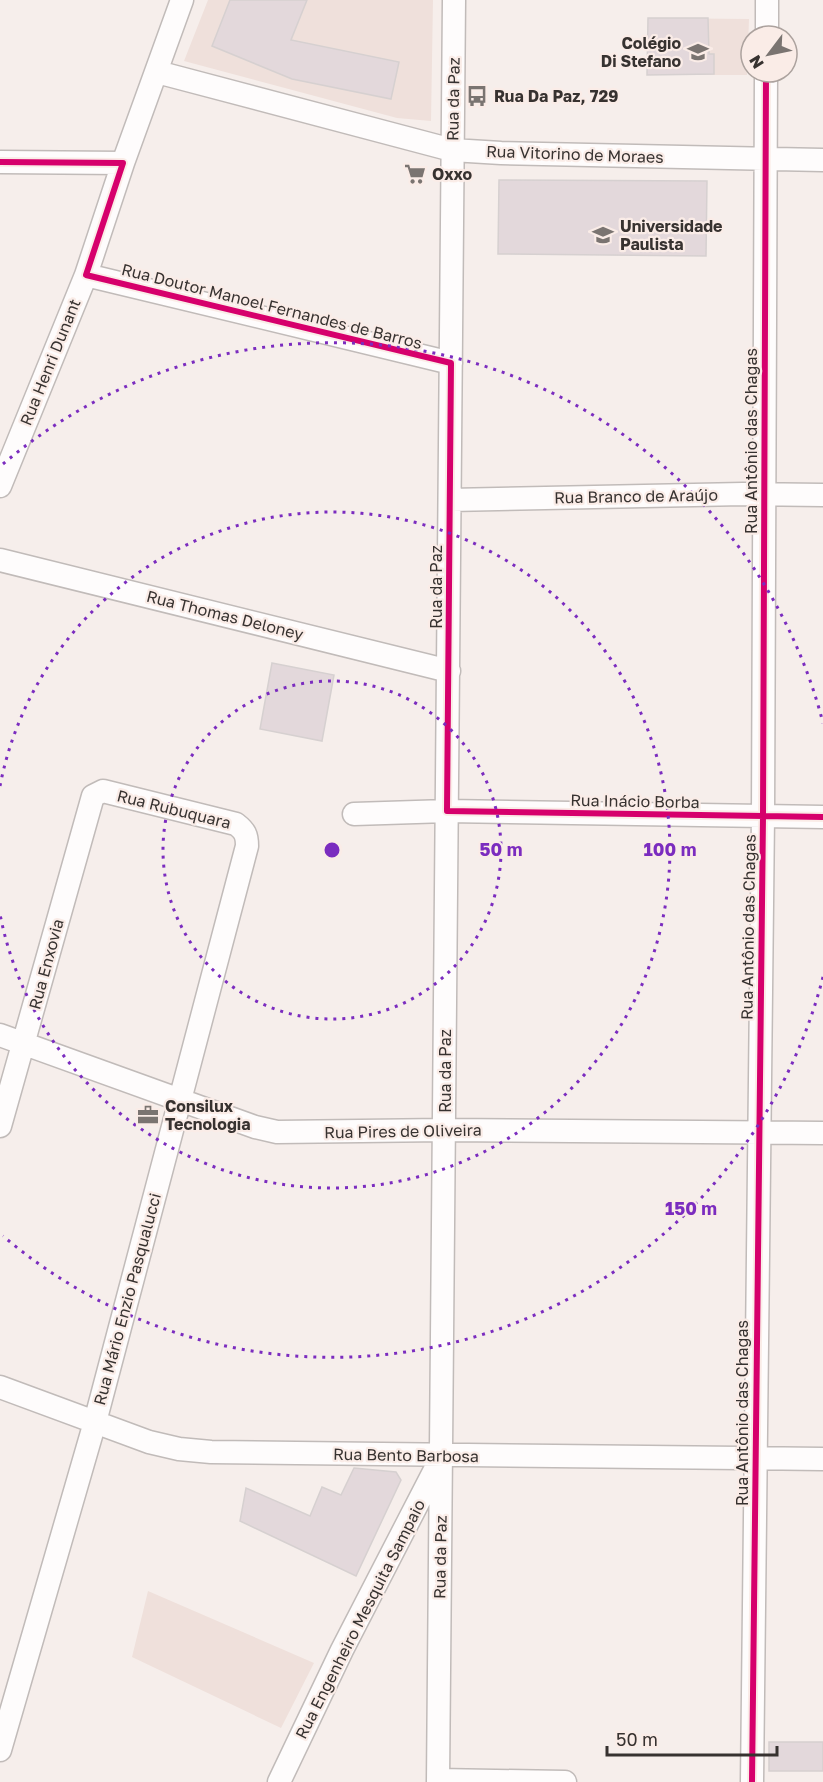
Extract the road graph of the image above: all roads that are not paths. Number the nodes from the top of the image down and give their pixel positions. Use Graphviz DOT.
graph roads {
  1 [pos="182,0"];
  2 [pos="454,0"];
  3 [pos="768,0"];
  4 [pos="767,24"];
  5 [pos="157,72"];
  6 [pos="766,84"];
  7 [pos="452,150"];
  8 [pos="765,160"];
  9 [pos="823,160"];
  10 [pos="0,162"];
  11 [pos="123,163"];
  12 [pos="86,275"];
  13 [pos="451,363"];
  14 [pos="0,486"];
  15 [pos="764,495"];
  16 [pos="823,495"];
  17 [pos="450,500"];
  18 [pos="0,560"];
  19 [pos="449,671"];
  20 [pos="91,802"];
  21 [pos="447,811"];
  22 [pos="354,814"];
  23 [pos="763,816"];
  24 [pos="823,817"];
  25 [pos="248,846"];
  26 [pos="0,1035"];
  27 [pos="24,1044"];
  28 [pos="179,1100"];
  29 [pos="0,1126"];
  30 [pos="444,1130"];
  31 [pos="759,1133"];
  32 [pos="823,1134"];
  33 [pos="0,1387"];
  34 [pos="95,1422"];
  35 [pos="442,1456"];
  36 [pos="755,1459"];
  37 [pos="823,1459"];
  38 [pos="4,1722"];
  39 [pos="0,1750"];
  40 [pos="438,1781"];
  41 [pos="279,1782"];
  42 [pos="565,1782"];
  43 [pos="752,1782"];
  1 -- 5 [label="street, Rua Henri Dunant"];
  2 -- 7 [label="street, Rua da Paz"];
  3 -- 4 [label="street"];
  5 -- 7 [label="street, Rua Vitorino de Moraes"];
  5 -- 11 [label="street, Rua Henri Dunant"];
  6 -- 8 [label="street, Rua Antônio das Chagas"];
  7 -- 8 [label="street, Rua Vitorino de Moraes"];
  7 -- 13 [label="street, Rua da Paz"];
  8 -- 9 [label="street, Rua Vitorino de Moraes"];
  8 -- 15 [label="street, Rua Antônio das Chagas"];
  10 -- 11 [label="street"];
  11 -- 12 [label="street, Rua Henri Dunant"];
  12 -- 13 [label="street, Rua Doutor Manoel Fernandes de Barros"];
  12 -- 14 [label="street, Rua Henri Dunant"];
  13 -- 17 [label="street, Rua da Paz"];
  15 -- 16 [label="street, Rua Branco de Araújo"];
  15 -- 17 [label="street, Rua Branco de Araújo"];
  15 -- 23 [label="street, Rua Antônio das Chagas"];
  17 -- 19 [label="street, Rua da Paz"];
  18 -- 19 [label="street, Rua Thomas Deloney"];
  19 -- 21 [label="street, Rua da Paz"];
  20 -- 25 [label="street, Rua Rubuquara"];
  20 -- 27 [label="street, Rua Enxovia"];
  21 -- 22 [label="street, Rua Inácio Borba"];
  21 -- 23 [label="street, Rua Inácio Borba"];
  21 -- 30 [label="street, Rua da Paz"];
  23 -- 24 [label="street, Rua Inácio Borba"];
  23 -- 31 [label="street, Rua Antônio das Chagas"];
  25 -- 28 [label="street, Rua Mário Enzio Pasqualucci"];
  26 -- 27 [label="street, Rua Pires de Oliveira"];
  27 -- 28 [label="street, Rua Pires de Oliveira"];
  27 -- 29 [label="street, Rua Enxovia"];
  28 -- 30 [label="street, Rua Pires de Oliveira"];
  28 -- 34 [label="street, Rua Mário Enzio Pasqualucci"];
  30 -- 31 [label="street, Rua Pires de Oliveira"];
  30 -- 35 [label="street, Rua da Paz"];
  31 -- 32 [label="street, Rua Pires de Oliveira"];
  31 -- 36 [label="street, Rua Antônio das Chagas"];
  33 -- 34 [label="street, Rua Bento Barbosa"];
  34 -- 35 [label="street, Rua Bento Barbosa"];
  34 -- 38 [label="street, Rua Mário Enzio Pasqualucci"];
  35 -- 36 [label="street, Rua Bento Barbosa"];
  35 -- 40 [label="street, Rua da Paz"];
  35 -- 41 [label="street, Rua Engenheiro Mesquita Sampaio"];
  36 -- 37 [label="street, Rua Bento Barbosa"];
  36 -- 43 [label="street, Rua Antônio das Chagas"];
  38 -- 39 [label="street, Rua Mário Enzio Pasqualucci"];
  40 -- 42 [label="street"];
}
